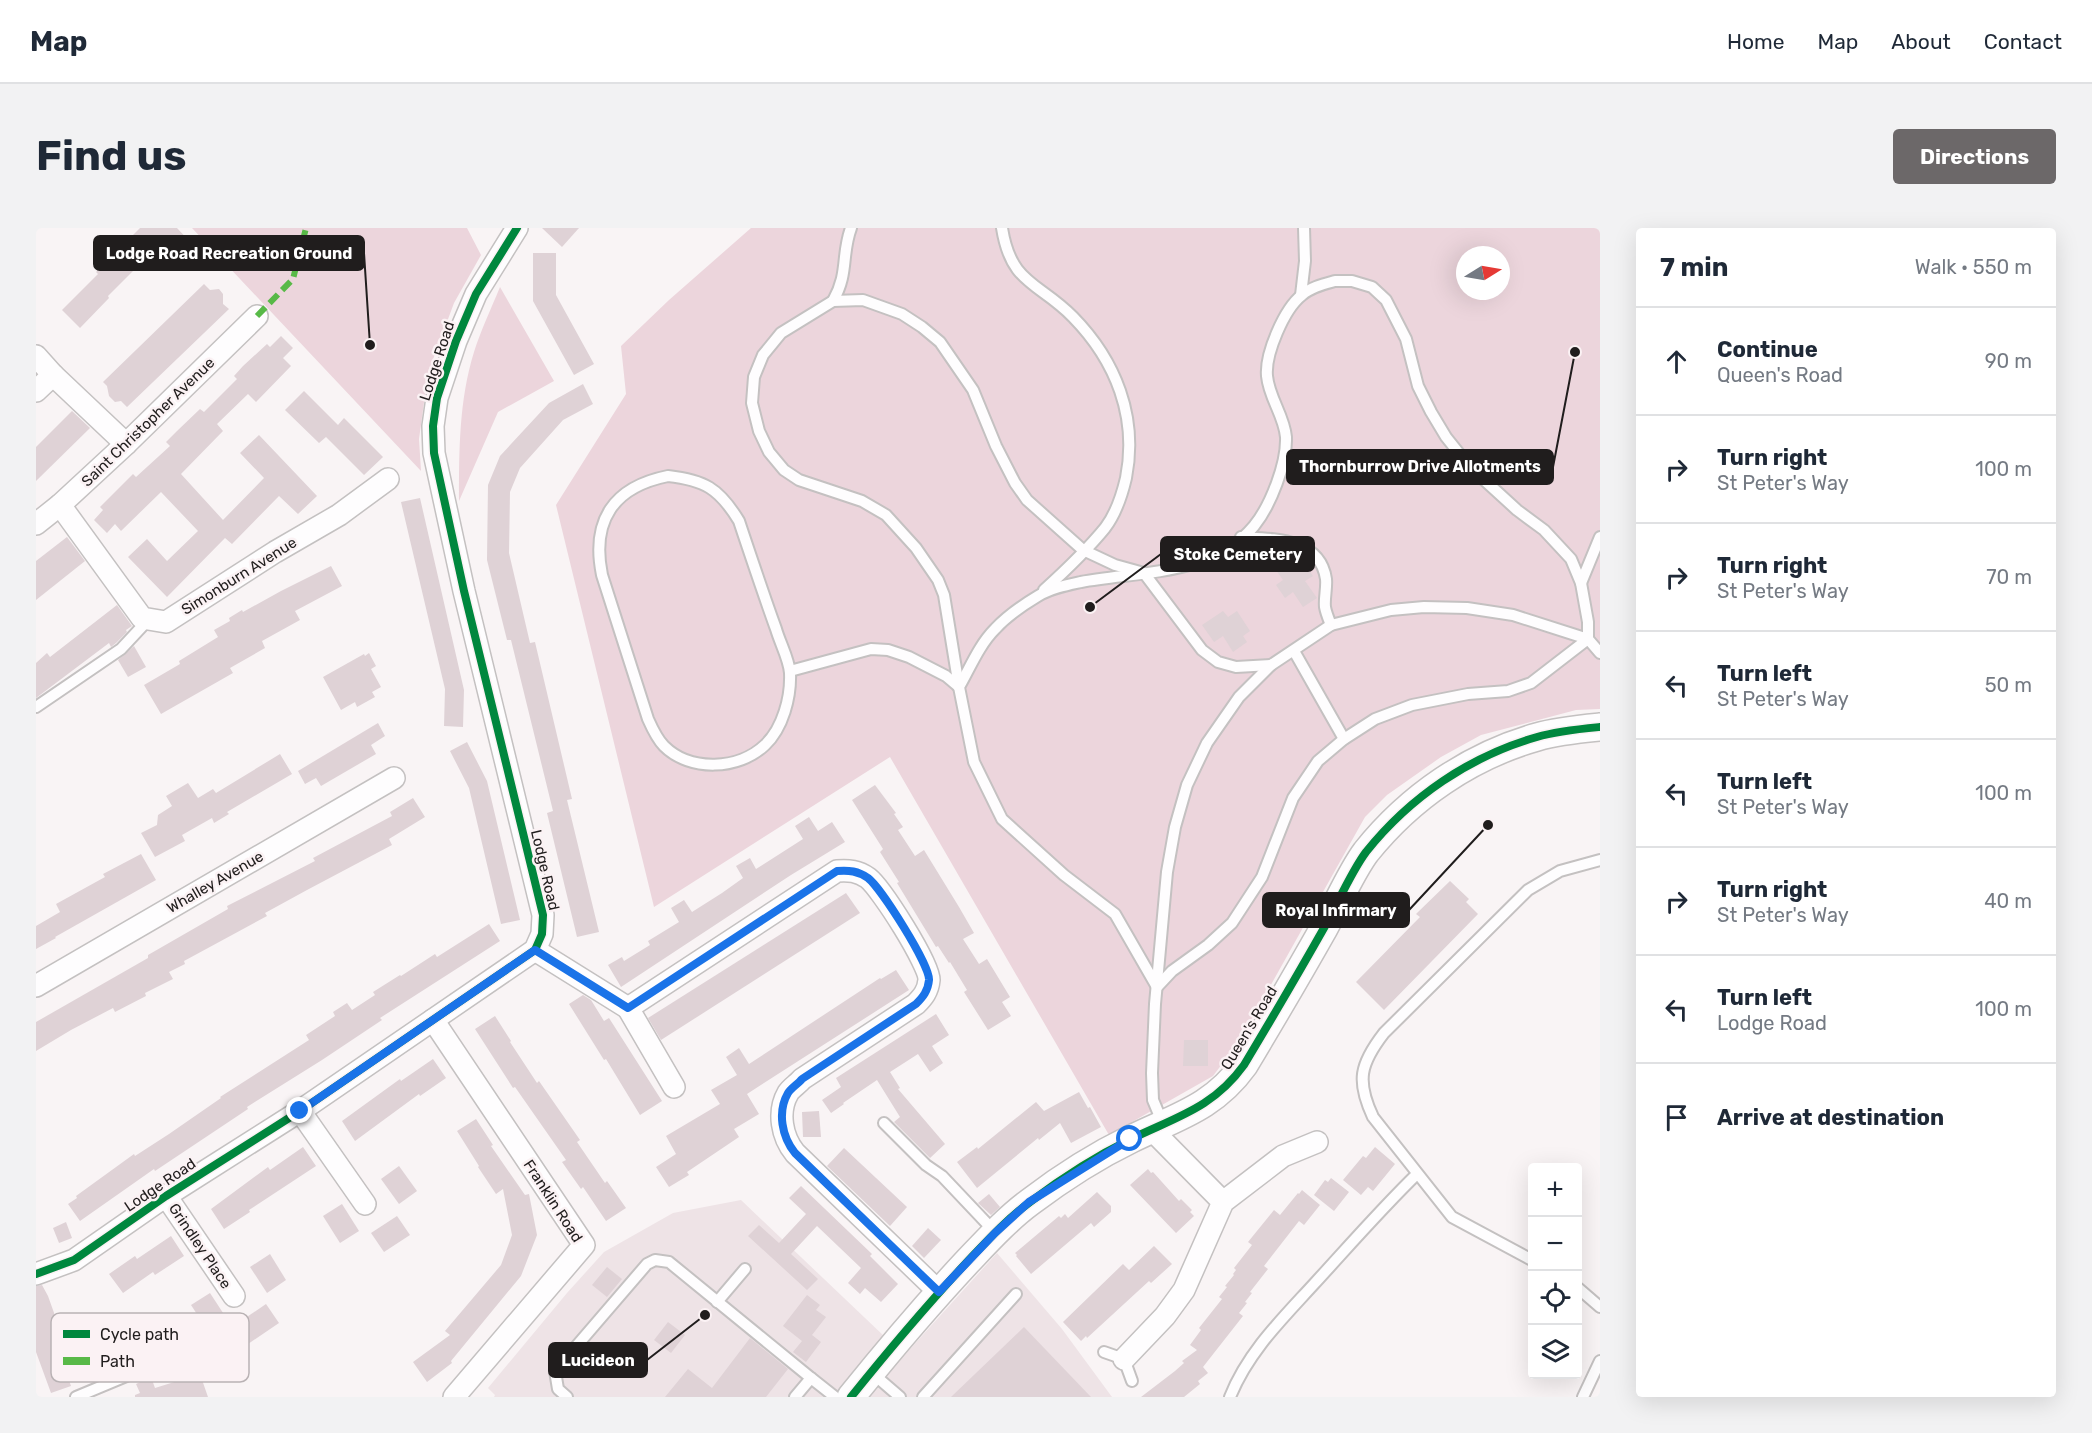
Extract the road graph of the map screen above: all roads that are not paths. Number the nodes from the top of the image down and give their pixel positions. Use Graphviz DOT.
graph roads {
  1 [pos="517,228"];
  2 [pos="851,228"];
  3 [pos="1002,228"];
  4 [pos="1304,228"];
  5 [pos="1301,295"];
  6 [pos="833,301"];
  7 [pos="256,316"];
  8 [pos="36,356"];
  9 [pos="53,375"];
  10 [pos="36,391"];
  11 [pos="126,444"];
  12 [pos="388,479"];
  13 [pos="60,505"];
  14 [pos="36,524"];
  15 [pos="1242,537"];
  16 [pos="1600,537"];
  17 [pos="1083,550"];
  18 [pos="1144,573"];
  19 [pos="1581,583"];
  20 [pos="1040,594"];
  21 [pos="149,619"];
  22 [pos="1331,626"];
  23 [pos="1588,639"];
  24 [pos="1294,651"];
  25 [pos="1600,653"];
  26 [pos="1271,665"];
  27 [pos="790,671"];
  28 [pos="959,687"];
  29 [pos="36,706"];
  30 [pos="1600,727"];
  31 [pos="1344,740"];
  32 [pos="394,778"];
  33 [pos="1600,860"];
  34 [pos="535,950"];
  35 [pos="36,986"];
  36 [pos="1157,987"];
  37 [pos="628,1008"];
  38 [pos="433,1020"];
  39 [pos="674,1087"];
  40 [pos="300,1111"];
  41 [pos="884,1123"];
  42 [pos="1158,1127"];
  43 [pos="1317,1142"];
  44 [pos="1417,1174"];
  45 [pos="166,1196"];
  46 [pos="1223,1202"];
  47 [pos="365,1204"];
  48 [pos="995,1233"];
  49 [pos="1528,1257"];
  50 [pos="746,1269"];
  51 [pos="36,1274"];
  52 [pos="1582,1291"];
  53 [pos="939,1292"];
  54 [pos="1016,1294"];
  55 [pos="234,1296"];
  56 [pos="717,1302"];
  57 [pos="1600,1307"];
  58 [pos="1114,1355"];
  59 [pos="1600,1361"];
  60 [pos="871,1372"];
  61 [pos="810,1378"];
  62 [pos="1132,1381"];
  63 [pos="112,1382"];
  64 [pos="76,1397"];
  65 [pos="454,1397"];
  66 [pos="567,1397"];
  67 [pos="795,1397"];
  68 [pos="835,1397"];
  69 [pos="851,1397"];
  70 [pos="900,1397"];
  71 [pos="923,1397"];
  72 [pos="1230,1397"];
  73 [pos="1584,1397"];
  1 -- 34 [label="street, Lodge Road"];
  2 -- 6 [label="lane"];
  3 -- 17 [label="lane"];
  4 -- 5 [label="lane"];
  5 -- 15 [label="lane"];
  5 -- 19 [label="lane"];
  6 -- 17 [label="lane"];
  6 -- 28 [label="lane"];
  7 -- 11 [label="street, Saint Christopher Avenue"];
  8 -- 9 [label="street"];
  9 -- 10 [label="street"];
  9 -- 11 [label="street"];
  11 -- 13 [label="street, Saint Christopher Avenue"];
  12 -- 21 [label="street, Simonburn Avenue"];
  13 -- 14 [label="street, Saint Christopher Avenue"];
  13 -- 21 [label="street"];
  15 -- 18 [label="lane"];
  15 -- 22 [label="lane"];
  16 -- 19 [label="lane"];
  17 -- 18 [label="lane"];
  17 -- 20 [label="lane"];
  18 -- 20 [label="lane"];
  18 -- 26 [label="lane"];
  19 -- 23 [label="lane"];
  20 -- 28 [label="lane"];
  21 -- 29 [label="lane"];
  22 -- 23 [label="lane"];
  22 -- 24 [label="lane"];
  23 -- 25 [label="lane"];
  23 -- 31 [label="lane"];
  24 -- 26 [label="lane"];
  24 -- 31 [label="lane"];
  26 -- 36 [label="lane"];
  27 -- 27 [label="lane"];
  27 -- 28 [label="lane"];
  28 -- 36 [label="lane"];
  30 -- 42 [label="street, Queen's Road"];
  31 -- 36 [label="lane"];
  32 -- 35 [label="street, Whalley Avenue"];
  33 -- 44 [label="lane"];
  34 -- 37 [label="street"];
  34 -- 38 [label="street, Lodge Road"];
  36 -- 42 [label="lane"];
  37 -- 39 [label="street"];
  37 -- 53 [label="street"];
  38 -- 40 [label="street, Lodge Road"];
  38 -- 65 [label="street, Franklin Road"];
  40 -- 45 [label="street, Lodge Road"];
  40 -- 47 [label="street"];
  41 -- 48 [label="lane"];
  42 -- 46 [label="street"];
  42 -- 48 [label="street, Queen's Road"];
  43 -- 46 [label="street"];
  44 -- 49 [label="lane"];
  44 -- 72 [label="lane"];
  45 -- 51 [label="street, Lodge Road"];
  45 -- 55 [label="street, Grindley Place"];
  46 -- 58 [label="street"];
  48 -- 53 [label="street, Queen's Road"];
  50 -- 56 [label="lane"];
  52 -- 57 [label="lane"];
  53 -- 60 [label="street, Queen's Road"];
  54 -- 71 [label="lane"];
  56 -- 61 [label="lane"];
  56 -- 66 [label="lane"];
  58 -- 62 [label="lane"];
  59 -- 73 [label="lane"];
  60 -- 69 [label="street, Queen's Road"];
  60 -- 70 [label="lane"];
  61 -- 67 [label="lane"];
  61 -- 68 [label="lane"];
  63 -- 64 [label="lane"];
}
